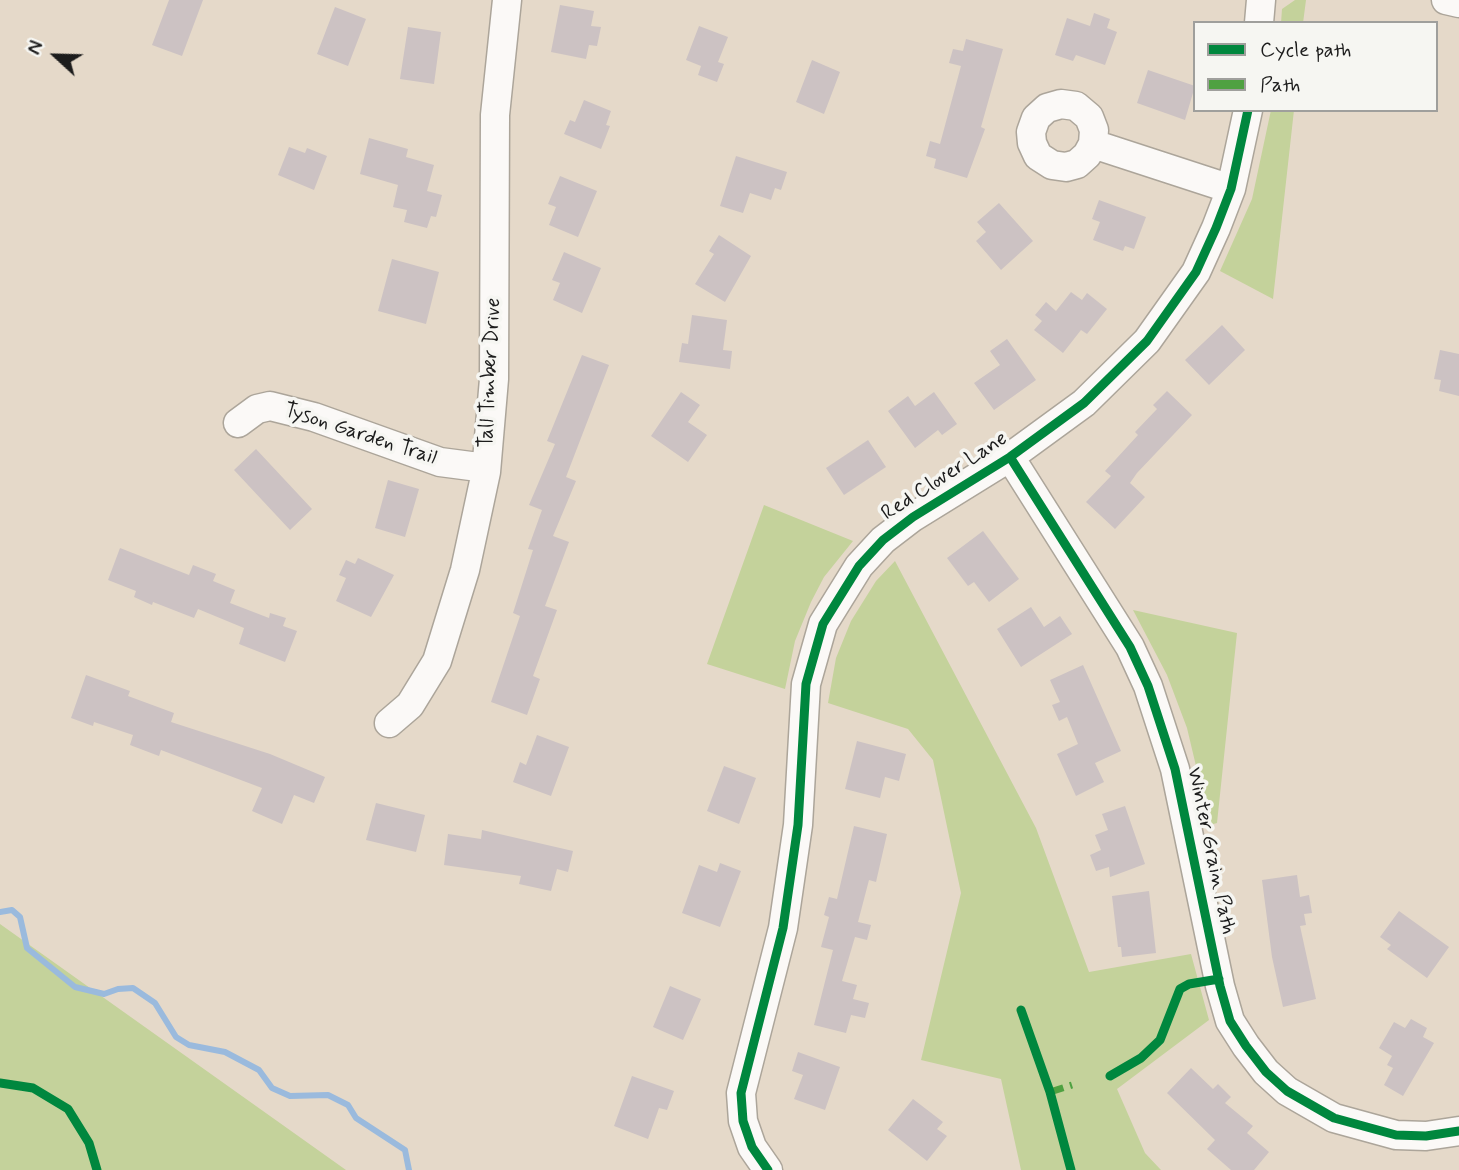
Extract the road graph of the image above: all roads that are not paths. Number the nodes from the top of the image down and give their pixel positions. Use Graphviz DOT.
graph roads {
  1 [pos="507,0"];
  2 [pos="1261,0"];
  3 [pos="1446,0"];
  4 [pos="1459,4"];
  5 [pos="1259,21"];
  6 [pos="1248,112"];
  7 [pos="1093,144"];
  8 [pos="1231,189"];
  9 [pos="238,423"];
  10 [pos="1010,457"];
  11 [pos="486,468"];
  12 [pos="389,723"];
  13 [pos="1459,1131"];
  14 [pos="768,1170"];
  1 -- 11 [label="street, Tall Timber Drive"];
  2 -- 5 [label="street"];
  3 -- 4 [label="street"];
  6 -- 8 [label="street, Red Clover Lane"];
  7 -- 8 [label="street"];
  8 -- 10 [label="street, Red Clover Lane"];
  9 -- 11 [label="street, Tyson Garden Trail"];
  10 -- 13 [label="street, Winter Grain Path"];
  10 -- 14 [label="street, Red Clover Lane"];
  11 -- 12 [label="street, Tall Timber Drive"];
}
